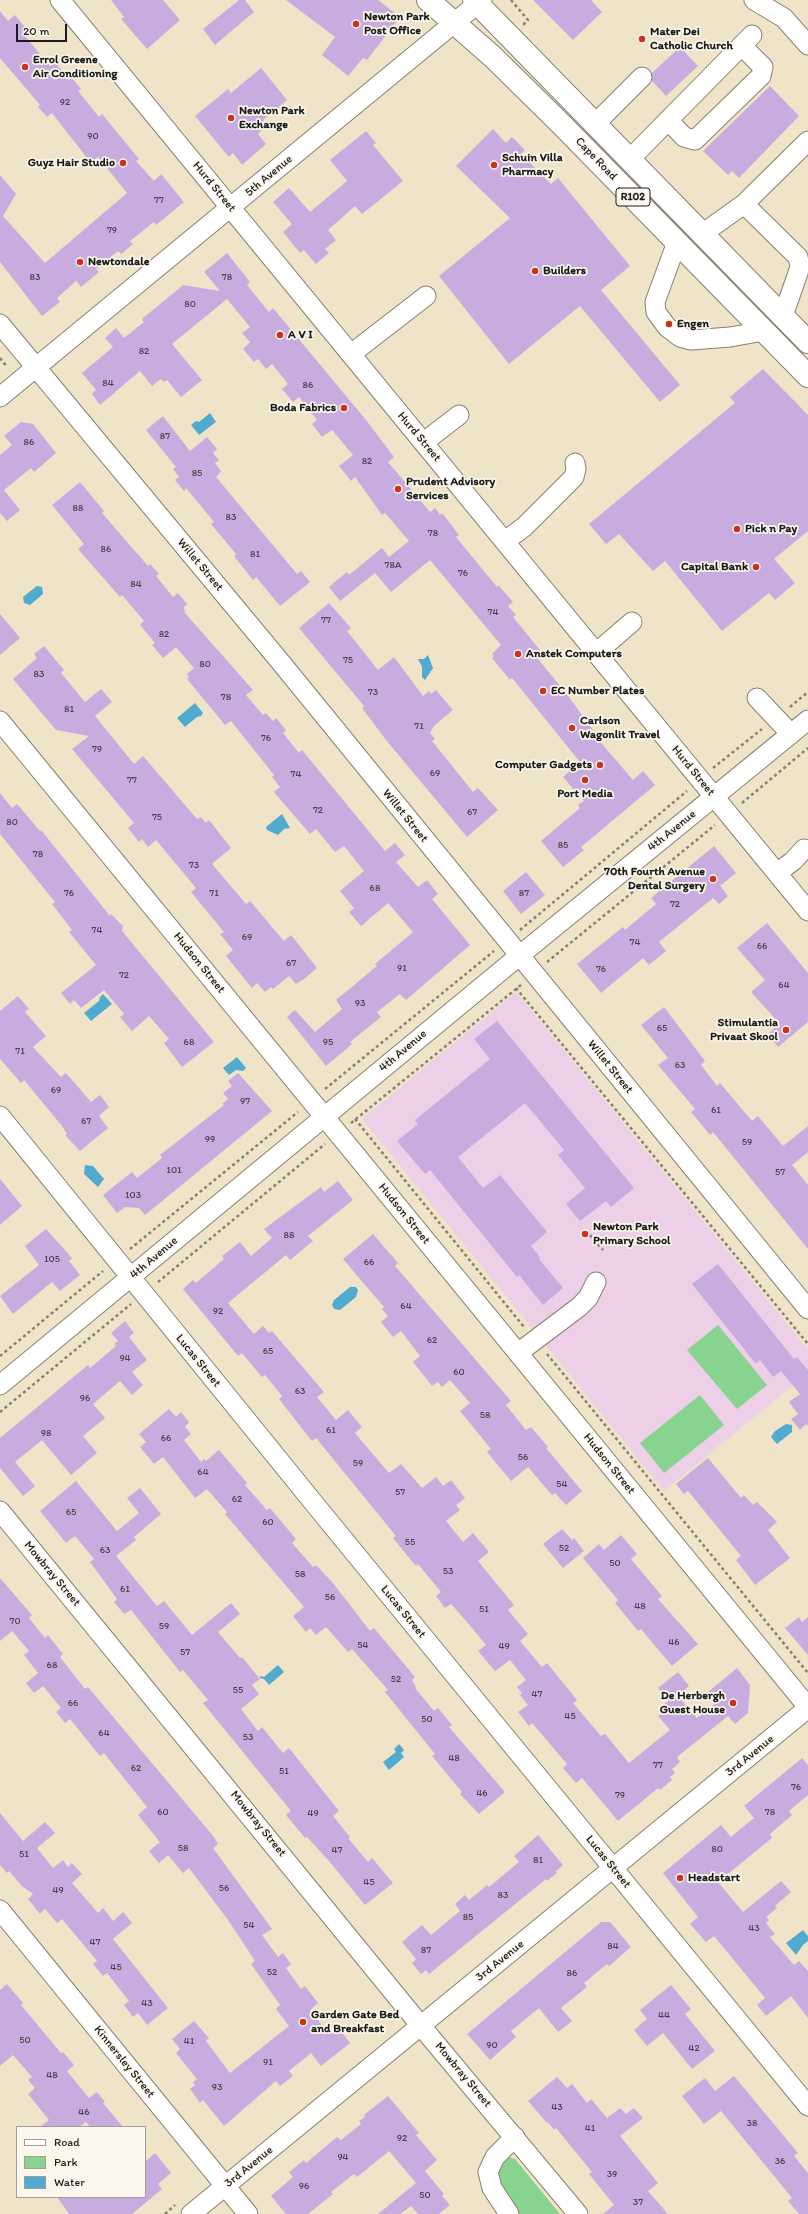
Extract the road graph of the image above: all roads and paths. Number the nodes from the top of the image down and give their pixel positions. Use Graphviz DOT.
graph roads {
  1 [pos="60,0"];
  2 [pos="428,0"];
  3 [pos="511,0"];
  4 [pos="754,0"];
  5 [pos="478,1"];
  6 [pos="528,20"];
  7 [pos="454,23"];
  8 [pos="808,45"];
  9 [pos="642,77"];
  10 [pos="668,120"];
  11 [pos="595,124"];
  12 [pos="808,141"];
  13 [pos="630,159"];
  14 [pos="744,204"];
  15 [pos="231,208"];
  16 [pos="702,234"];
  17 [pos="677,242"];
  18 [pos="422,299"];
  19 [pos="783,316"];
  20 [pos="0,324"];
  21 [pos="764,331"];
  22 [pos="808,342"];
  23 [pos="351,354"];
  24 [pos="0,358"];
  25 [pos="36,367"];
  26 [pos="7,368"];
  27 [pos="808,376"];
  28 [pos="0,397"];
  29 [pos="459,415"];
  30 [pos="424,442"];
  31 [pos="575,462"];
  32 [pos="505,542"];
  33 [pos="632,622"];
  34 [pos="596,653"];
  35 [pos="808,692"];
  36 [pos="757,698"];
  37 [pos="776,717"];
  38 [pos="808,720"];
  39 [pos="0,721"];
  40 [pos="790,734"];
  41 [pos="808,748"];
  42 [pos="700,779"];
  43 [pos="714,796"];
  44 [pos="728,814"];
  45 [pos="804,849"];
  46 [pos="777,873"];
  47 [pos="808,911"];
  48 [pos="507,940"];
  49 [pos="519,956"];
  50 [pos="534,974"];
  51 [pos="516,988"];
  52 [pos="311,1101"];
  53 [pos="0,1116"];
  54 [pos="324,1116"];
  55 [pos="356,1120"];
  56 [pos="338,1134"];
  57 [pos="590,1234"];
  58 [pos="603,1250"];
  59 [pos="118,1260"];
  60 [pos="131,1277"];
  61 [pos="596,1282"];
  62 [pos="144,1293"];
  63 [pos="808,1309"];
  64 [pos="535,1340"];
  65 [pos="808,1344"];
  66 [pos="518,1353"];
  67 [pos="0,1356"];
  68 [pos="0,1385"];
  69 [pos="0,1412"];
  70 [pos="0,1511"];
  71 [pos="808,1673"];
  72 [pos="808,1707"];
  73 [pos="613,1868"];
  74 [pos="0,1910"];
  75 [pos="421,2026"];
  76 [pos="808,2106"];
  77 [pos="515,2138"];
  78 [pos="225,2186"];
  79 [pos="191,2214"];
  80 [pos="248,2214"];
  81 [pos="509,2214"];
  82 [pos="578,2214"];
  1 -- 15 [label="street, Hurd Street"];
  2 -- 7 [label="main road, Cape Road / R102"];
  3 -- 6 [label="path"];
  4 -- 8 [label="street"];
  5 -- 7 [label="street, 5th Avenue"];
  5 -- 11 [label="main road, Cape Road / R102"];
  7 -- 15 [label="street, 5th Avenue"];
  7 -- 17 [label="main road, Cape Road / R102"];
  9 -- 11 [label="street"];
  10 -- 10 [label="street"];
  10 -- 13 [label="street"];
  11 -- 13 [label="main road, Cape Road / R102"];
  12 -- 14 [label="street"];
  13 -- 16 [label="main road, Cape Road / R102"];
  14 -- 16 [label="street"];
  14 -- 19 [label="street"];
  15 -- 23 [label="street, Hurd Street"];
  15 -- 25 [label="street, 5th Avenue"];
  16 -- 19 [label="main road, Cape Road / R102"];
  17 -- 21 [label="main road, Cape Road / R102"];
  17 -- 21 [label="street"];
  18 -- 23 [label="street"];
  19 -- 22 [label="main road, Cape Road / R102"];
  20 -- 25 [label="street, Willet Street"];
  21 -- 27 [label="main road, Cape Road / R102"];
  23 -- 30 [label="street, Hurd Street"];
  24 -- 26 [label="path"];
  25 -- 28 [label="street, 5th Avenue"];
  25 -- 48 [label="street, Willet Street"];
  29 -- 30 [label="street"];
  30 -- 32 [label="street, Hurd Street"];
  31 -- 32 [label="street"];
  32 -- 34 [label="street, Hurd Street"];
  33 -- 34 [label="street"];
  34 -- 42 [label="street, Hurd Street"];
  35 -- 37 [label="path"];
  36 -- 37 [label="street"];
  37 -- 40 [label="street"];
  37 -- 42 [label="path"];
  38 -- 40 [label="street, 4th Avenue"];
  39 -- 52 [label="street, Hudson Street"];
  40 -- 43 [label="street, 4th Avenue"];
  41 -- 44 [label="path"];
  42 -- 43 [label="street, Hurd Street"];
  42 -- 48 [label="path"];
  43 -- 44 [label="street, Hurd Street"];
  43 -- 49 [label="street, 4th Avenue"];
  44 -- 46 [label="street, Hurd Street"];
  44 -- 50 [label="path"];
  45 -- 46 [label="street"];
  46 -- 47 [label="street, Hurd Street"];
  48 -- 49 [label="street, Willet Street"];
  48 -- 52 [label="path"];
  49 -- 50 [label="street, Willet Street"];
  49 -- 54 [label="street, 4th Avenue"];
  50 -- 51 [label="path"];
  50 -- 63 [label="street, Willet Street"];
  51 -- 55 [label="path"];
  51 -- 65 [label="path"];
  52 -- 54 [label="street, Hudson Street"];
  52 -- 59 [label="path"];
  53 -- 59 [label="street, Lucas Street"];
  54 -- 56 [label="street, Hudson Street"];
  54 -- 60 [label="street, 4th Avenue"];
  55 -- 56 [label="path"];
  55 -- 64 [label="path"];
  56 -- 62 [label="path"];
  56 -- 66 [label="street, Hudson Street"];
  57 -- 58 [label="path"];
  59 -- 60 [label="street, Lucas Street"];
  59 -- 67 [label="path"];
  60 -- 62 [label="street, Lucas Street"];
  60 -- 68 [label="street, 4th Avenue"];
  61 -- 64 [label="street"];
  62 -- 69 [label="path"];
  62 -- 73 [label="street, Lucas Street"];
  64 -- 66 [label="street"];
  64 -- 71 [label="path"];
  66 -- 72 [label="street, Hudson Street"];
  70 -- 75 [label="street, Mowbray Street"];
  72 -- 73 [label="street, 3rd Avenue"];
  73 -- 75 [label="street, 3rd Avenue"];
  73 -- 76 [label="street, Lucas Street"];
  74 -- 78 [label="street, Kinnersley Street"];
  75 -- 77 [label="street, Mowbray Street"];
  75 -- 78 [label="street, 3rd Avenue"];
  77 -- 81 [label="street"];
  77 -- 82 [label="street, Mowbray Street"];
  78 -- 79 [label="street, 3rd Avenue"];
  78 -- 80 [label="street, Kinnersley Street"];
}
